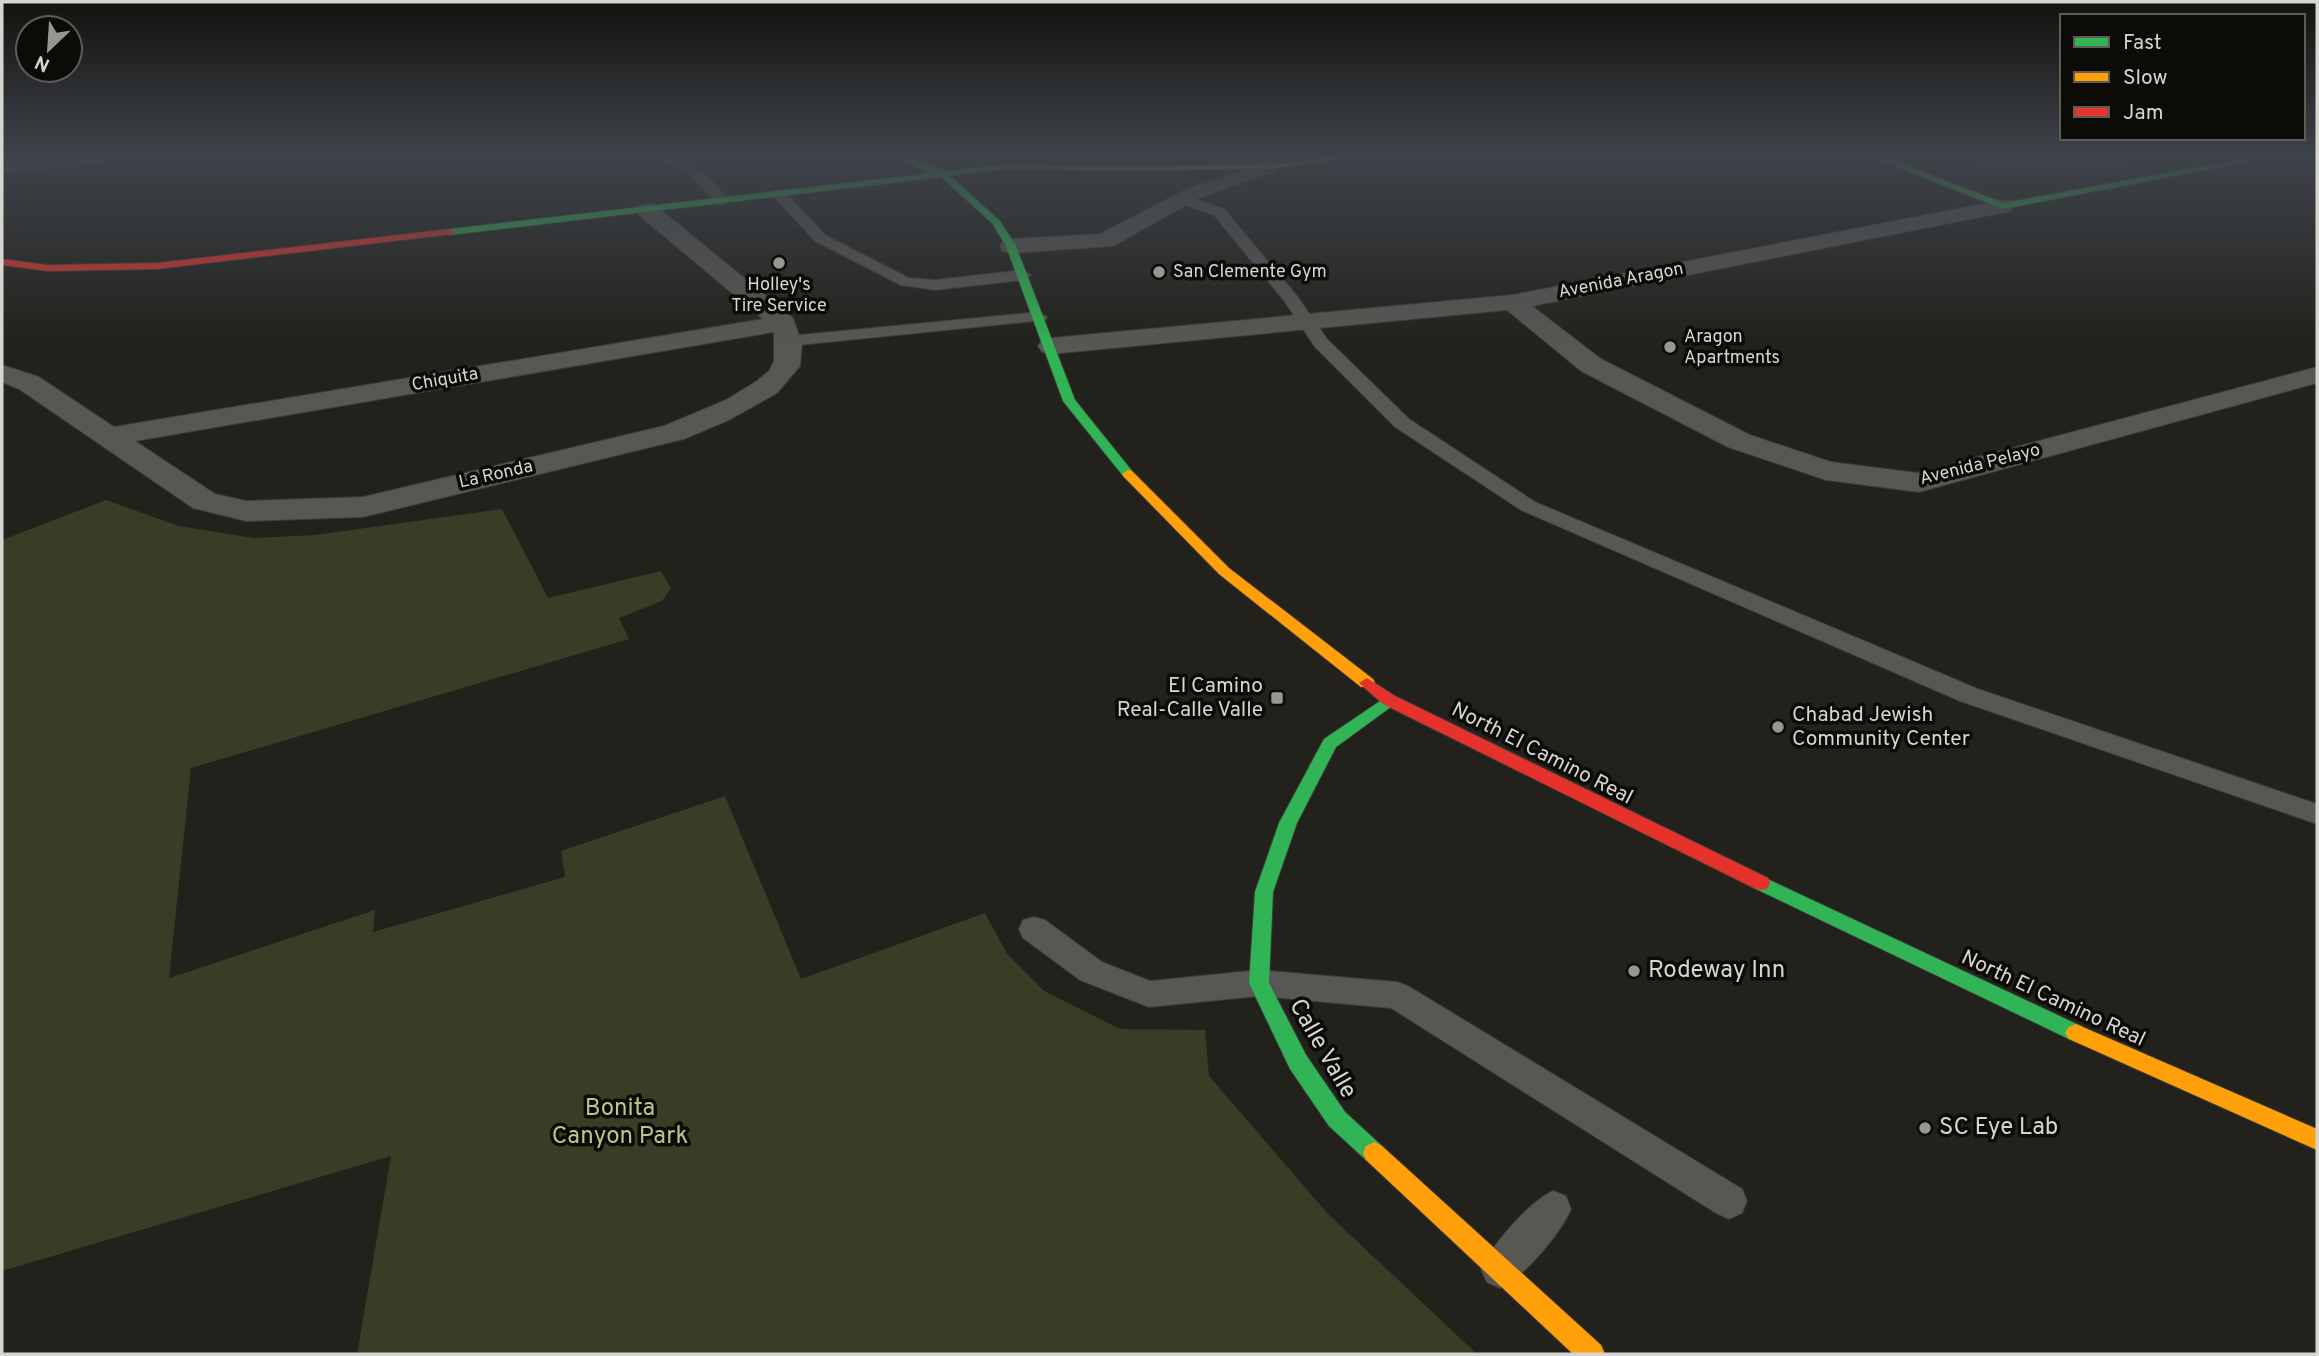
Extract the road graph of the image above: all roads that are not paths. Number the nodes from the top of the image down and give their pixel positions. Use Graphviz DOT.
graph roads {
  1 [pos="559,220"];
  2 [pos="659,220"];
  3 [pos="803,220"];
  4 [pos="996,220"];
  5 [pos="1145,220"];
  6 [pos="1226,220"];
  7 [pos="1930,220"];
  8 [pos="1011,246"];
  9 [pos="2,262"];
  10 [pos="1023,275"];
  11 [pos="1512,302"];
  12 [pos="1039,317"];
  13 [pos="1306,322"];
  14 [pos="787,332"];
  15 [pos="1051,346"];
  16 [pos="2,373"];
  17 [pos="2317,375"];
  18 [pos="107,437"];
  19 [pos="1389,700"];
  20 [pos="2317,814"];
  21 [pos="1034,929"];
  22 [pos="1259,983"];
  23 [pos="2317,1140"];
  24 [pos="1729,1201"];
  25 [pos="1553,1209"];
  26 [pos="1500,1269"];
  27 [pos="1592,1354"];
  1 -- 9 [label="street"];
  2 -- 14 [label="street"];
  3 -- 10 [label="lane"];
  4 -- 8 [label="street, North El Camino Real"];
  5 -- 8 [label="street"];
  6 -- 13 [label="lane"];
  7 -- 11 [label="street, Avenida Aragon"];
  8 -- 10 [label="street, North El Camino Real"];
  10 -- 12 [label="street, North El Camino Real"];
  11 -- 13 [label="street, Avenida Aragon"];
  11 -- 17 [label="street, Avenida Pelayo"];
  12 -- 14 [label="lane"];
  12 -- 15 [label="street, North El Camino Real"];
  13 -- 15 [label="street, Avenida Aragon"];
  13 -- 20 [label="lane"];
  14 -- 18 [label="street, Chiquita"];
  14 -- 18 [label="street, La Ronda"];
  15 -- 19 [label="street, North El Camino Real"];
  16 -- 18 [label="street, La Ronda"];
  19 -- 22 [label="street, Calle Valle"];
  19 -- 23 [label="street, North El Camino Real"];
  21 -- 22 [label="lane"];
  22 -- 24 [label="lane"];
  22 -- 26 [label="street, Calle Valle"];
  25 -- 26 [label="lane"];
  26 -- 27 [label="street, Calle Valle"];
}
